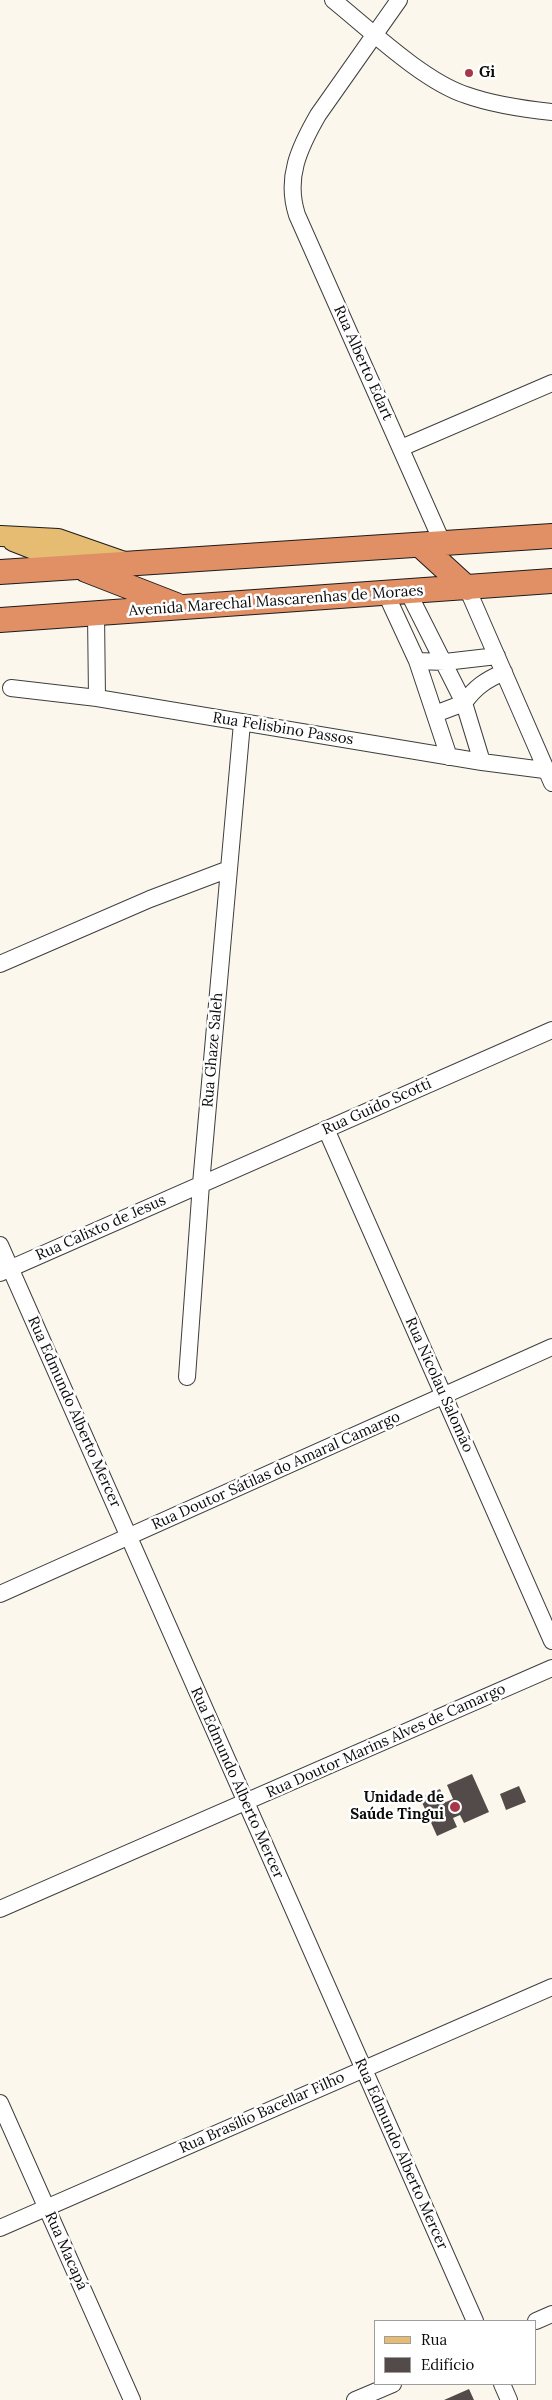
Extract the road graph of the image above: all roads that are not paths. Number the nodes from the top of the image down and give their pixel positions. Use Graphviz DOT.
graph roads {
  1 [pos="333,0"];
  2 [pos="398,0"];
  3 [pos="375,34"];
  4 [pos="552,112"];
  5 [pos="552,383"];
  6 [pos="401,448"];
  7 [pos="0,536"];
  8 [pos="552,536"];
  9 [pos="443,544"];
  10 [pos="420,545"];
  11 [pos="129,564"];
  12 [pos="80,568"];
  13 [pos="0,572"];
  14 [pos="552,581"];
  15 [pos="467,588"];
  16 [pos="397,593"];
  17 [pos="184,608"];
  18 [pos="96,614"];
  19 [pos="0,620"];
  20 [pos="497,656"];
  21 [pos="417,662"];
  22 [pos="444,662"];
  23 [pos="504,672"];
  24 [pos="10,688"];
  25 [pos="97,698"];
  26 [pos="464,703"];
  27 [pos="435,714"];
  28 [pos="242,723"];
  29 [pos="449,757"];
  30 [pos="482,762"];
  31 [pos="550,774"];
  32 [pos="230,869"];
  33 [pos="0,964"];
  34 [pos="552,1030"];
  35 [pos="326,1129"];
  36 [pos="201,1184"];
  37 [pos="0,1245"];
  38 [pos="5,1271"];
  39 [pos="552,1347"];
  40 [pos="187,1377"];
  41 [pos="444,1396"];
  42 [pos="129,1536"];
  43 [pos="0,1594"];
  44 [pos="552,1641"];
  45 [pos="552,1668"];
  46 [pos="246,1802"];
  47 [pos="0,1909"];
  48 [pos="552,1987"];
  49 [pos="364,2069"];
  50 [pos="0,2103"];
  51 [pos="46,2208"];
  52 [pos="0,2228"];
  53 [pos="552,2314"];
  54 [pos="475,2320"];
  55 [pos="537,2321"];
  56 [pos="391,2385"];
  57 [pos="502,2385"];
  58 [pos="132,2400"];
  59 [pos="355,2400"];
  60 [pos="509,2400"];
  1 -- 3 [label="street"];
  2 -- 3 [label="street, Rua Alberto Edart"];
  3 -- 4 [label="street"];
  3 -- 6 [label="street, Rua Alberto Edart"];
  5 -- 6 [label="street"];
  6 -- 9 [label="street, Rua Alberto Edart"];
  7 -- 11 [label="main road"];
  7 -- 12 [label="main road"];
  8 -- 9 [label="highway"];
  9 -- 10 [label="highway"];
  10 -- 11 [label="highway"];
  10 -- 15 [label="highway"];
  11 -- 12 [label="highway"];
  12 -- 13 [label="highway"];
  12 -- 17 [label="highway"];
  14 -- 15 [label="highway, Avenida Marechal Mascarenhas de Moraes"];
  15 -- 16 [label="highway, Avenida Marechal Mascarenhas de Moraes"];
  15 -- 20 [label="street"];
  16 -- 17 [label="highway, Avenida Marechal Mascarenhas de Moraes"];
  16 -- 21 [label="street"];
  16 -- 22 [label="street"];
  17 -- 18 [label="highway, Avenida Marechal Mascarenhas de Moraes"];
  18 -- 19 [label="highway, Avenida Marechal Mascarenhas de Moraes"];
  18 -- 25 [label="street"];
  20 -- 22 [label="street"];
  20 -- 23 [label="street"];
  21 -- 22 [label="street"];
  21 -- 27 [label="street"];
  22 -- 26 [label="street"];
  23 -- 26 [label="street"];
  23 -- 31 [label="street"];
  24 -- 25 [label="street, Rua Felisbino Passos"];
  25 -- 28 [label="street, Rua Felisbino Passos"];
  26 -- 27 [label="street"];
  26 -- 30 [label="street"];
  27 -- 29 [label="street"];
  28 -- 29 [label="street, Rua Felisbino Passos"];
  28 -- 32 [label="street, Rua Ghaze Saleh"];
  29 -- 30 [label="street, Rua Felisbino Passos"];
  30 -- 31 [label="street, Rua Felisbino Passos"];
  32 -- 33 [label="street"];
  32 -- 36 [label="street, Rua Ghaze Saleh"];
  34 -- 35 [label="street, Rua Guido Scotti"];
  35 -- 36 [label="street, Rua Guido Scotti"];
  35 -- 41 [label="street, Rua Nicolau Salomão"];
  36 -- 38 [label="street, Rua Calixto de Jesus"];
  36 -- 40 [label="street, Rua Ghaze Saleh"];
  37 -- 38 [label="street, Rua Edmundo Alberto Mercer"];
  38 -- 42 [label="street, Rua Edmundo Alberto Mercer"];
  39 -- 41 [label="street, Rua Doutor Sátilas do Amaral Camargo"];
  41 -- 42 [label="street, Rua Doutor Sátilas do Amaral Camargo"];
  41 -- 44 [label="street, Rua Nicolau Salomão"];
  42 -- 43 [label="street, Rua Doutor Sátilas do Amaral Camargo"];
  42 -- 46 [label="street, Rua Edmundo Alberto Mercer"];
  45 -- 46 [label="street, Rua Doutor Marins Alves de Camargo"];
  46 -- 47 [label="street, Rua Doutor Marins Alves de Camargo"];
  46 -- 49 [label="street, Rua Edmundo Alberto Mercer"];
  48 -- 49 [label="street, Rua Brasílio Bacellar Filho"];
  49 -- 51 [label="street, Rua Brasílio Bacellar Filho"];
  49 -- 54 [label="street, Rua Edmundo Alberto Mercer"];
  50 -- 51 [label="street, Rua Macapá"];
  51 -- 52 [label="street, Rua Brasílio Bacellar Filho"];
  51 -- 58 [label="street, Rua Macapá"];
  53 -- 55 [label="street"];
  56 -- 59 [label="street"];
  57 -- 60 [label="street"];
}
